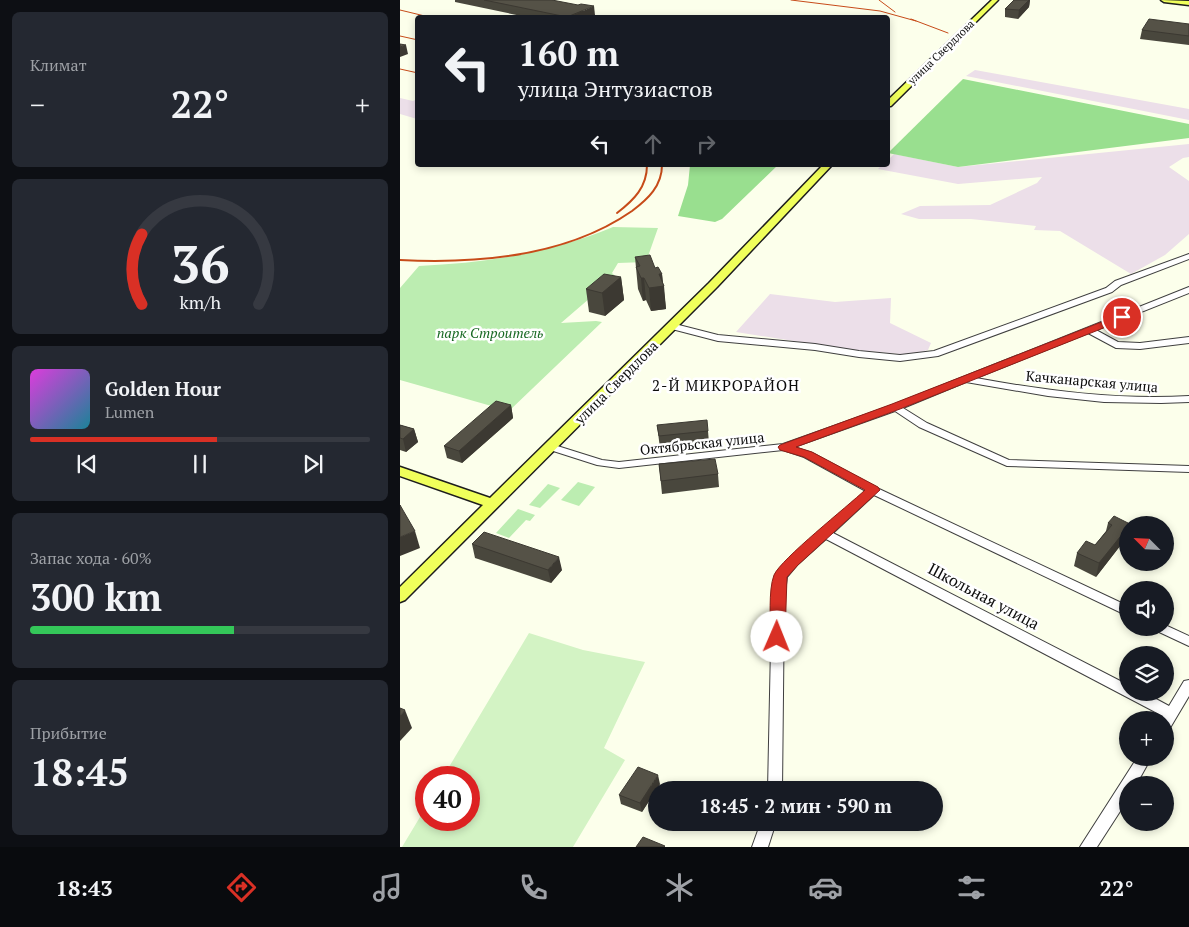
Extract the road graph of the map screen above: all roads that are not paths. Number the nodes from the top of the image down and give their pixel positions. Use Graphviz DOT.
graph roads {
  1 [pos="995,0"];
  2 [pos="1164,0"];
  3 [pos="1189,3"];
  4 [pos="890,102"];
  5 [pos="826,167"];
  6 [pos="1189,256"];
  7 [pos="1189,290"];
  8 [pos="672,326"];
  9 [pos="1089,330"];
  10 [pos="1189,340"];
  11 [pos="964,379"];
  12 [pos="1189,399"];
  13 [pos="896,407"];
  14 [pos="551,447"];
  15 [pos="784,447"];
  16 [pos="1189,469"];
  17 [pos="400,471"];
  18 [pos="873,490"];
  19 [pos="493,504"];
  20 [pos="824,533"];
  21 [pos="400,596"];
  22 [pos="1119,608"];
  23 [pos="1174,634"];
  24 [pos="1189,641"];
  25 [pos="1189,685"];
  26 [pos="1119,687"];
  27 [pos="1142,701"];
  28 [pos="1156,711"];
  29 [pos="1173,711"];
  30 [pos="775,781"];
  31 [pos="1119,800"];
  32 [pos="766,831"];
  33 [pos="760,847"];
  34 [pos="1088,847"];
  1 -- 4 [label="main road, улица Свердлова"];
  2 -- 3 [label="main road"];
  5 -- 8 [label="main road, улица Свердлова"];
  6 -- 8 [label="street"];
  7 -- 9 [label="street, Октябрьская улица"];
  8 -- 14 [label="main road, улица Свердлова"];
  9 -- 10 [label="street"];
  9 -- 11 [label="street, Октябрьская улица"];
  11 -- 12 [label="street, Качканарская улица"];
  11 -- 13 [label="street, Октябрьская улица"];
  13 -- 15 [label="street, Октябрьская улица"];
  13 -- 16 [label="street"];
  14 -- 15 [label="street, Октябрьская улица"];
  14 -- 19 [label="main road, улица Свердлова"];
  15 -- 18 [label="street"];
  17 -- 19 [label="main road"];
  18 -- 20 [label="street"];
  18 -- 22 [label="street"];
  19 -- 21 [label="main road, улица Свердлова"];
  20 -- 26 [label="street, Школьная улица"];
  20 -- 30 [label="street"];
  23 -- 24 [label="street"];
  25 -- 29 [label="street"];
  27 -- 28 [label="street, Школьная улица"];
  31 -- 34 [label="street"];
  32 -- 33 [label="street"];
}
